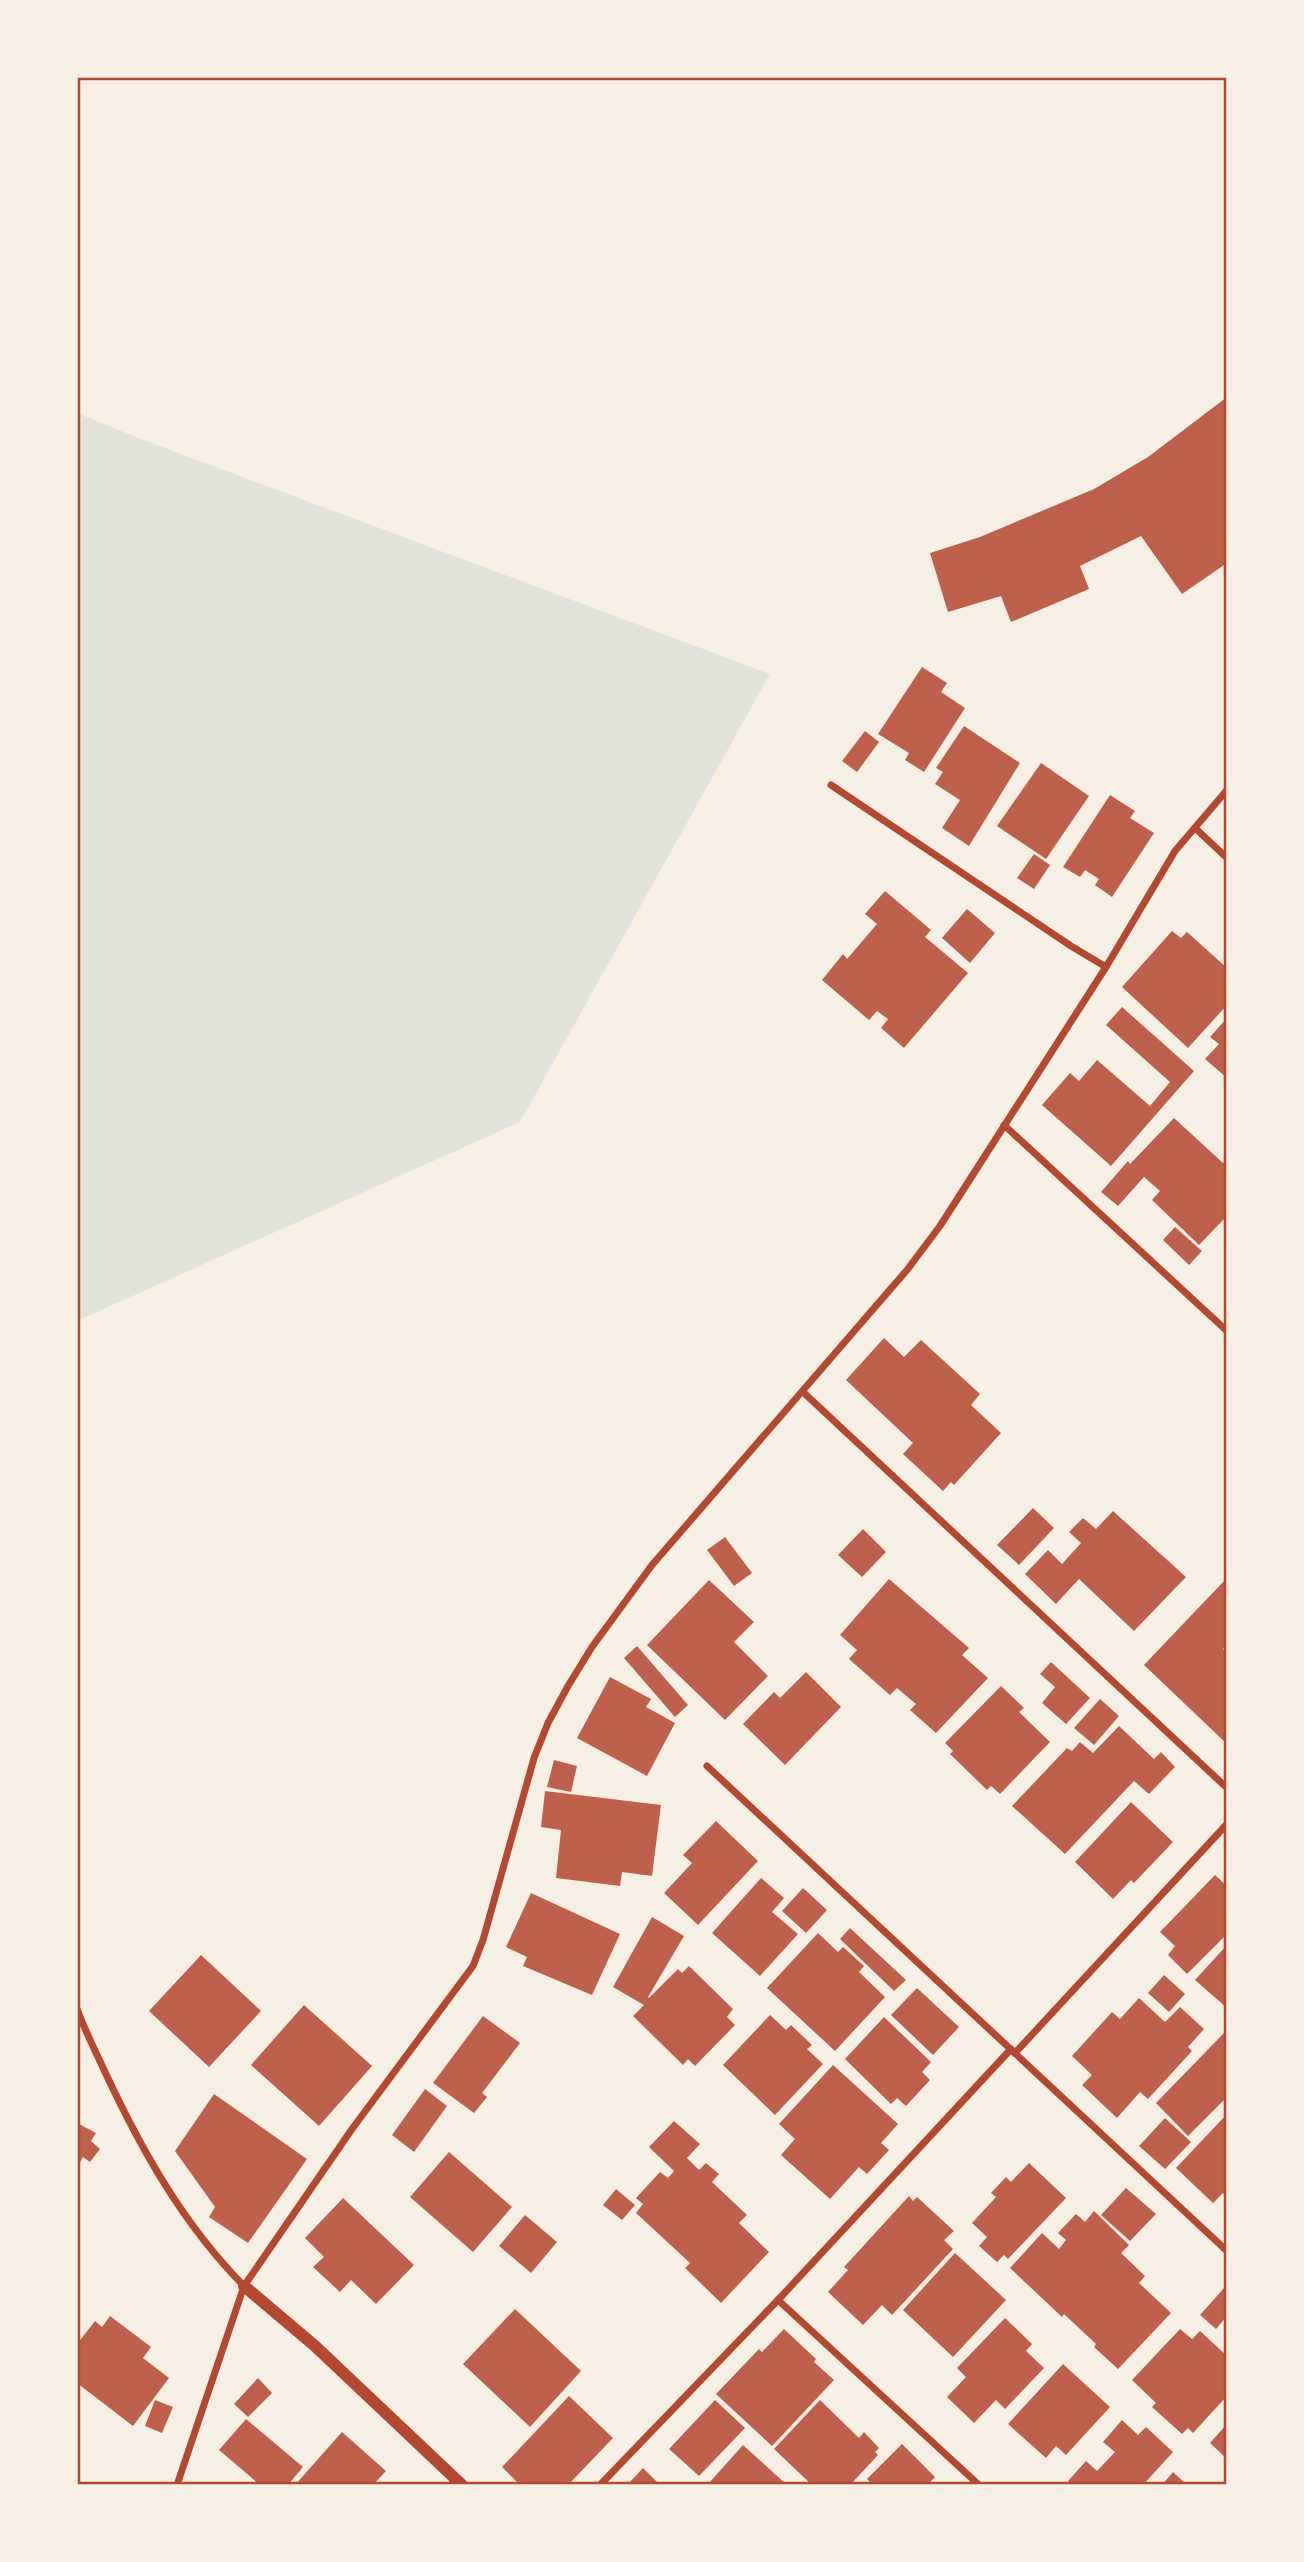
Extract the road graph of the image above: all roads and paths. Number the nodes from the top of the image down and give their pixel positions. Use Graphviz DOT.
graph roads {
  1 [pos="831,785"];
  2 [pos="1227,790"];
  3 [pos="1195,828"];
  4 [pos="1227,858"];
  5 [pos="1106,967"];
  6 [pos="1004,1125"];
  7 [pos="1227,1331"];
  8 [pos="803,1392"];
  9 [pos="707,1766"];
  10 [pos="1227,1788"];
  11 [pos="1227,1824"];
  12 [pos="77,2009"];
  13 [pos="1013,2051"];
  14 [pos="1227,2251"];
  15 [pos="244,2286"];
  16 [pos="778,2300"];
  17 [pos="177,2485"];
  18 [pos="463,2485"];
  19 [pos="600,2485"];
  20 [pos="979,2485"];
  1 -- 5 [label="street"];
  2 -- 3 [label="street"];
  3 -- 4 [label="street"];
  3 -- 5 [label="street"];
  5 -- 6 [label="street"];
  6 -- 7 [label="street"];
  6 -- 8 [label="street"];
  8 -- 10 [label="street"];
  8 -- 15 [label="street"];
  9 -- 13 [label="street"];
  11 -- 13 [label="street"];
  12 -- 15 [label="street"];
  13 -- 14 [label="street"];
  13 -- 16 [label="street"];
  15 -- 17 [label="street"];
  15 -- 18 [label="street"];
  16 -- 19 [label="street"];
  16 -- 20 [label="street"];
}
